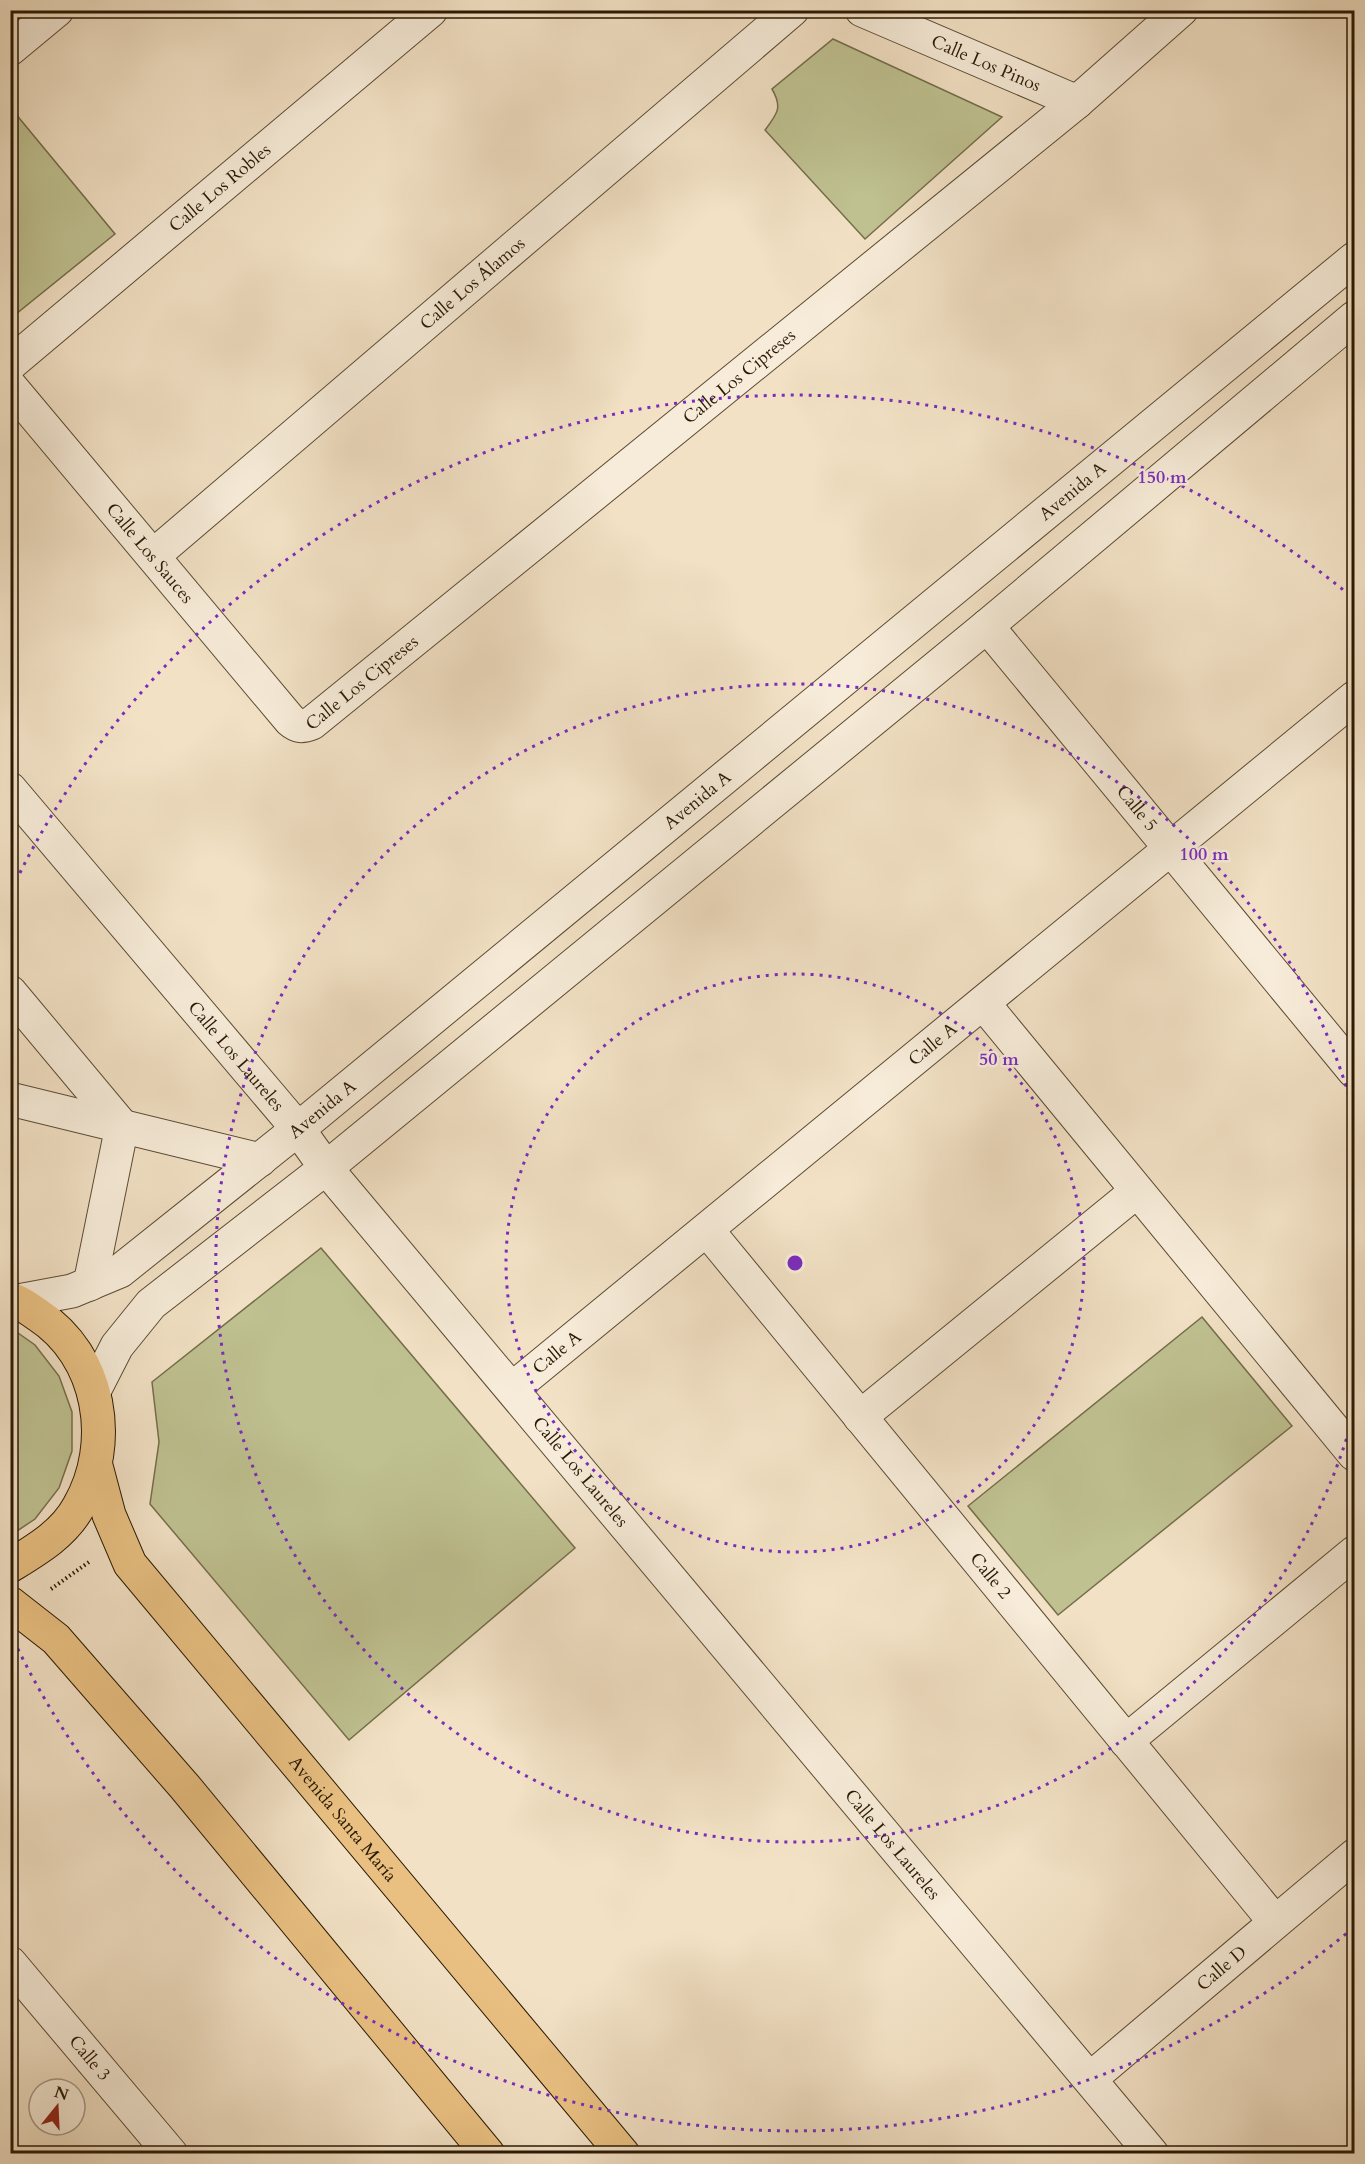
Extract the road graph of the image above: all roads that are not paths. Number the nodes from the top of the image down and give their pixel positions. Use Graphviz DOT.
graph roads {
  1 [pos="57,10"];
  2 [pos="430,10"];
  3 [pos="792,10"];
  4 [pos="862,10"];
  5 [pos="1181,10"];
  6 [pos="10,49"];
  7 [pos="1077,102"];
  8 [pos="1354,259"];
  9 [pos="1354,318"];
  10 [pos="10,364"];
  11 [pos="10,386"];
  12 [pos="153,556"];
  13 [pos="987,626"];
  14 [pos="1354,698"];
  15 [pos="290,720"];
  16 [pos="10,789"];
  17 [pos="1171,848"];
  18 [pos="10,992"];
  19 [pos="983,1003"];
  20 [pos="1354,1071"];
  21 [pos="10,1099"];
  22 [pos="122,1126"];
  23 [pos="298,1129"];
  24 [pos="260,1160"];
  25 [pos="326,1168"];
  26 [pos="1137,1191"];
  27 [pos="706,1230"];
  28 [pos="90,1284"];
  29 [pos="14,1300"];
  30 [pos="512,1389"];
  31 [pos="94,1391"];
  32 [pos="860,1417"];
  33 [pos="1354,1454"];
  34 [pos="96,1466"];
  35 [pos="1354,1553"];
  36 [pos="10,1566"];
  37 [pos="16,1607"];
  38 [pos="1126,1741"];
  39 [pos="1354,1856"];
  40 [pos="1275,1922"];
  41 [pos="10,1963"];
  42 [pos="1089,2079"];
  43 [pos="171,2154"];
  44 [pos="488,2154"];
  45 [pos="623,2154"];
  46 [pos="1152,2154"];
  1 -- 6 [label="street"];
  2 -- 10 [label="street, Calle Los Robles"];
  3 -- 12 [label="street, Calle Los Álamos"];
  4 -- 7 [label="street, Calle Los Pinos"];
  5 -- 7 [label="street, Calle Los Cipreses"];
  7 -- 15 [label="street, Calle Los Cipreses"];
  8 -- 23 [label="street, Avenida A"];
  9 -- 13 [label="street"];
  11 -- 12 [label="street, Calle Los Sauces"];
  12 -- 15 [label="street, Calle Los Sauces"];
  13 -- 17 [label="street, Calle 5"];
  13 -- 25 [label="street"];
  14 -- 17 [label="street, Calle A"];
  16 -- 23 [label="street, Calle Los Laureles"];
  17 -- 19 [label="street, Calle A"];
  17 -- 20 [label="street, Calle 5"];
  18 -- 22 [label="street"];
  19 -- 26 [label="street"];
  19 -- 27 [label="street, Calle A"];
  21 -- 22 [label="street"];
  22 -- 24 [label="street"];
  22 -- 28 [label="street"];
  23 -- 24 [label="street, Avenida A"];
  23 -- 25 [label="street, Calle Los Laureles"];
  24 -- 28 [label="street, Avenida A"];
  25 -- 30 [label="street, Calle Los Laureles"];
  25 -- 31 [label="street"];
  26 -- 32 [label="street"];
  26 -- 33 [label="street"];
  27 -- 30 [label="street, Calle A"];
  27 -- 32 [label="street, Calle 2"];
  28 -- 29 [label="street, Avenida A"];
  29 -- 31 [label="main road"];
  30 -- 42 [label="street, Calle Los Laureles"];
  31 -- 34 [label="main road"];
  32 -- 38 [label="street, Calle 2"];
  34 -- 36 [label="main road"];
  34 -- 45 [label="main road, Avenida Santa María"];
  35 -- 38 [label="street"];
  37 -- 44 [label="main road"];
  38 -- 40 [label="street, Calle 2"];
  39 -- 40 [label="street, Calle D"];
  40 -- 42 [label="street, Calle D"];
  41 -- 43 [label="street, Calle 3"];
  42 -- 46 [label="street, Calle Los Laureles"];
}
